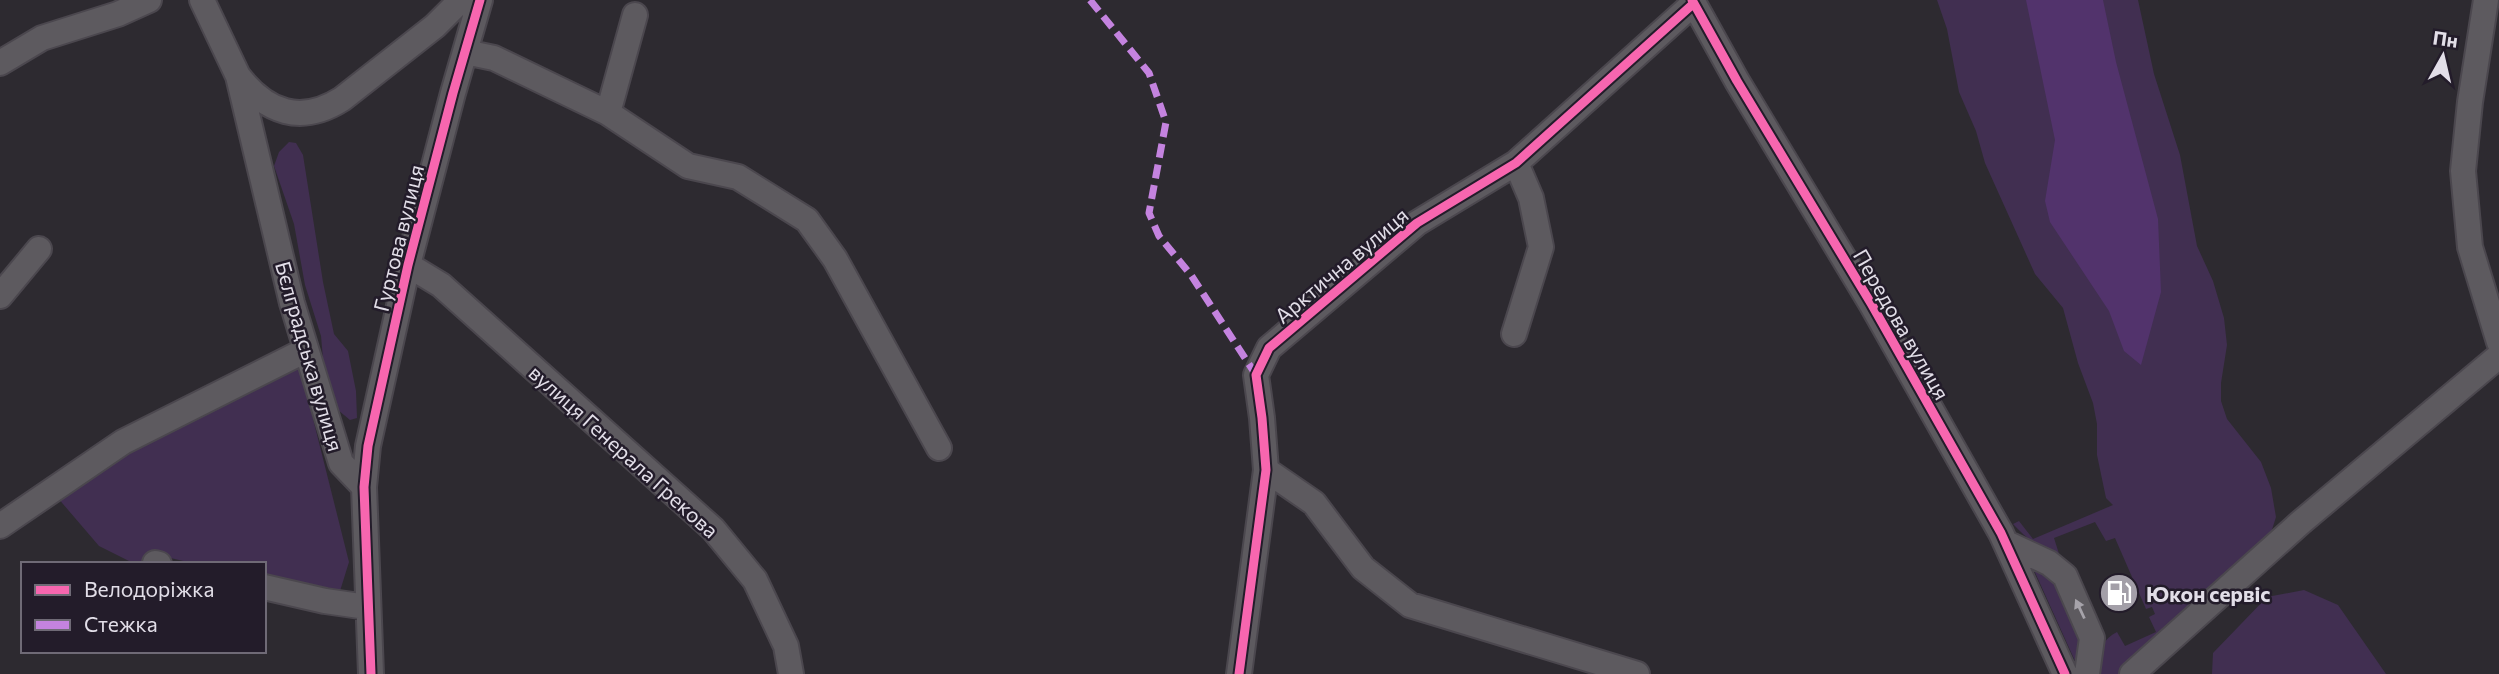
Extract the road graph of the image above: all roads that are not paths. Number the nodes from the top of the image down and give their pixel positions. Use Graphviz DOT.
graph roads {
  1 [pos="149,0"];
  2 [pos="202,0"];
  3 [pos="461,0"];
  4 [pos="481,0"];
  5 [pos="2486,0"];
  6 [pos="1693,2"];
  7 [pos="635,15"];
  8 [pos="465,52"];
  9 [pos="0,63"];
  10 [pos="238,76"];
  11 [pos="288,112"];
  12 [pos="608,113"];
  13 [pos="255,143"];
  14 [pos="1516,163"];
  15 [pos="39,249"];
  16 [pos="408,265"];
  17 [pos="0,296"];
  18 [pos="1514,334"];
  19 [pos="2499,342"];
  20 [pos="306,350"];
  21 [pos="2499,356"];
  22 [pos="939,448"];
  23 [pos="1266,470"];
  24 [pos="364,487"];
  25 [pos="0,526"];
  26 [pos="2006,543"];
  27 [pos="266,587"];
  28 [pos="368,607"];
  29 [pos="371,674"];
  30 [pos="791,674"];
  31 [pos="1239,674"];
  32 [pos="1637,674"];
  33 [pos="2065,674"];
  34 [pos="2087,674"];
  35 [pos="2132,674"];
  1 -- 9 [label="street"];
  2 -- 10 [label="street, Бєлградська вулиця"];
  3 -- 11 [label="street"];
  4 -- 8 [label="street, Гуртова вулиця"];
  5 -- 19 [label="street"];
  6 -- 14 [label="street, Арктична вулиця"];
  6 -- 26 [label="street, Передова вулиця"];
  7 -- 12 [label="street"];
  8 -- 12 [label="street"];
  8 -- 16 [label="street, Гуртова вулиця"];
  10 -- 11 [label="street, Бєлградська вулиця"];
  10 -- 13 [label="street, Бєлградська вулиця"];
  11 -- 13 [label="street"];
  12 -- 22 [label="street"];
  13 -- 20 [label="street, Бєлградська вулиця"];
  14 -- 18 [label="street"];
  14 -- 23 [label="street, Арктична вулиця"];
  15 -- 17 [label="street"];
  16 -- 24 [label="street, Гуртова вулиця"];
  16 -- 30 [label="street, вулиця Генерала Грекова"];
  20 -- 24 [label="street, Бєлградська вулиця"];
  20 -- 25 [label="street"];
  21 -- 35 [label="street"];
  23 -- 31 [label="street, Арктична вулиця"];
  23 -- 32 [label="street"];
  24 -- 28 [label="street"];
  26 -- 33 [label="street, Передова вулиця"];
  34 -- 26 [label="street, one-way"];
  27 -- 28 [label="street"];
  28 -- 29 [label="street"];
}
